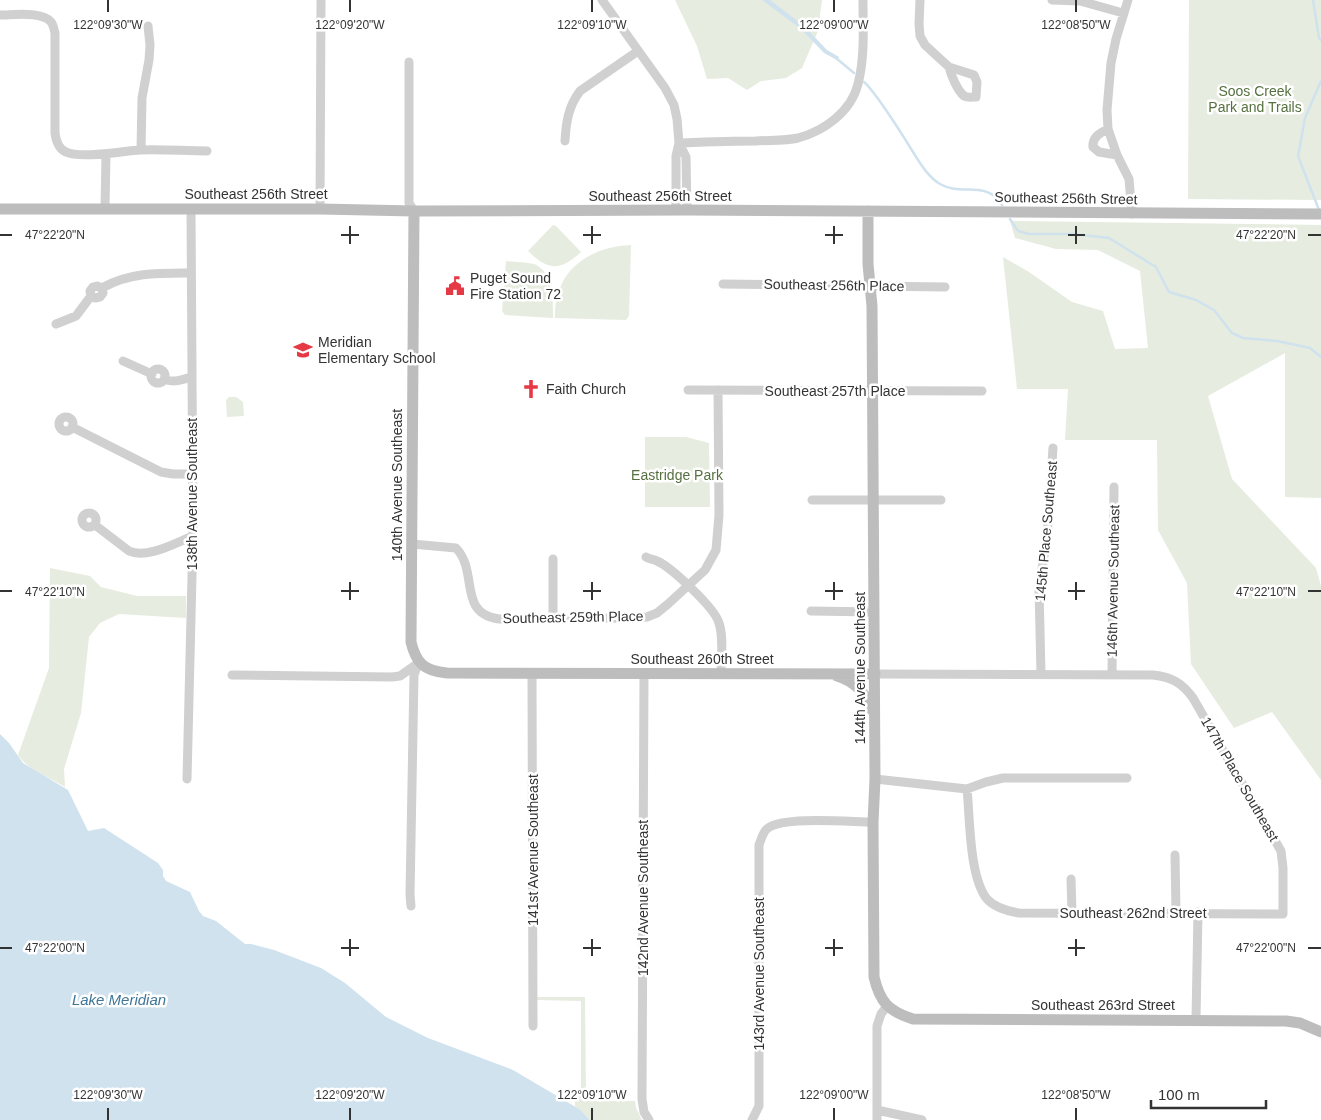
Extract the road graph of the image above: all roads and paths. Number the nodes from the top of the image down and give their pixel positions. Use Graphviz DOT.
graph roads {
  1 [pos="321,0"];
  2 [pos="602,0"];
  3 [pos="863,0"];
  4 [pos="920,0"];
  5 [pos="1052,0"];
  6 [pos="1128,0"];
  7 [pos="1123,13"];
  8 [pos="0,15"];
  9 [pos="148,26"];
  10 [pos="638,51"];
  11 [pos="409,62"];
  12 [pos="949,67"];
  13 [pos="1108,129"];
  14 [pos="565,141"];
  15 [pos="679,143"];
  16 [pos="141,150"];
  17 [pos="207,151"];
  18 [pos="106,154"];
  19 [pos="1117,155"];
  20 [pos="0,209"];
  21 [pos="105,209"];
  22 [pos="191,209"];
  23 [pos="320,209"];
  24 [pos="682,210"];
  25 [pos="414,211"];
  26 [pos="868,211"];
  27 [pos="1132,214"];
  28 [pos="1319,214"];
  29 [pos="191,273"];
  30 [pos="723,284"];
  31 [pos="871,286"];
  32 [pos="945,286"];
  33 [pos="56,324"];
  34 [pos="123,361"];
  35 [pos="191,378"];
  36 [pos="688,390"];
  37 [pos="718,390"];
  38 [pos="872,391"];
  39 [pos="982,391"];
  40 [pos="72,427"];
  41 [pos="1053,448"];
  42 [pos="192,474"];
  43 [pos="1114,487"];
  44 [pos="812,500"];
  45 [pos="873,500"];
  46 [pos="941,500"];
  47 [pos="95,525"];
  48 [pos="193,536"];
  49 [pos="412,544"];
  50 [pos="646,558"];
  51 [pos="553,559"];
  52 [pos="687,586"];
  53 [pos="811,611"];
  54 [pos="874,612"];
  55 [pos="553,619"];
  56 [pos="419,662"];
  57 [pos="532,673"];
  58 [pos="644,674"];
  59 [pos="721,674"];
  60 [pos="828,674"];
  61 [pos="874,674"];
  62 [pos="1041,674"];
  63 [pos="232,675"];
  64 [pos="1112,675"];
  65 [pos="1178,682"];
  66 [pos="875,721"];
  67 [pos="187,778"];
  68 [pos="1127,778"];
  69 [pos="875,779"];
  70 [pos="967,789"];
  71 [pos="873,822"];
  72 [pos="1175,855"];
  73 [pos="1071,879"];
  74 [pos="411,906"];
  75 [pos="1198,912"];
  76 [pos="1072,913"];
  77 [pos="1176,913"];
  78 [pos="1283,914"];
  79 [pos="887,1006"];
  80 [pos="1196,1019"];
  81 [pos="533,1026"];
  82 [pos="1321,1032"];
  83 [pos="877,1110"];
  84 [pos="649,1120"];
  85 [pos="752,1120"];
  86 [pos="877,1120"];
  87 [pos="922,1120"];
  1 -- 23 [label="street"];
  2 -- 10 [label="street"];
  3 -- 15 [label="street"];
  4 -- 12 [label="street"];
  5 -- 7 [label="street"];
  6 -- 7 [label="street"];
  7 -- 13 [label="street"];
  8 -- 18 [label="street"];
  9 -- 16 [label="street"];
  10 -- 14 [label="street"];
  10 -- 15 [label="street"];
  11 -- 25 [label="street, 140th Avenue Southeast"];
  13 -- 19 [label="street"];
  13 -- 19 [label="street"];
  15 -- 24 [label="street"];
  16 -- 17 [label="street"];
  16 -- 18 [label="street"];
  18 -- 21 [label="street"];
  19 -- 27 [label="street"];
  20 -- 21 [label="street, Southeast 256th Street"];
  21 -- 22 [label="street, Southeast 256th Street"];
  22 -- 23 [label="street, Southeast 256th Street"];
  22 -- 29 [label="street, 138th Avenue Southeast"];
  23 -- 25 [label="street, Southeast 256th Street"];
  24 -- 25 [label="street, Southeast 256th Street"];
  24 -- 26 [label="street, Southeast 256th Street"];
  25 -- 49 [label="street, 140th Avenue Southeast"];
  26 -- 27 [label="street, Southeast 256th Street"];
  26 -- 31 [label="street, 144th Avenue Southeast"];
  27 -- 28 [label="street, Southeast 256th Street"];
  29 -- 33 [label="street"];
  29 -- 35 [label="street, 138th Avenue Southeast"];
  30 -- 31 [label="street, Southeast 256th Place"];
  31 -- 32 [label="street, Southeast 256th Place"];
  31 -- 38 [label="street, 144th Avenue Southeast"];
  34 -- 35 [label="street"];
  35 -- 42 [label="street, 138th Avenue Southeast"];
  36 -- 37 [label="street, Southeast 257th Place"];
  37 -- 38 [label="street, Southeast 257th Place"];
  37 -- 52 [label="street"];
  38 -- 39 [label="street, Southeast 257th Place"];
  38 -- 45 [label="street, 144th Avenue Southeast"];
  40 -- 42 [label="street"];
  41 -- 62 [label="street, 145th Place Southeast"];
  42 -- 48 [label="street, 138th Avenue Southeast"];
  43 -- 64 [label="street, 146th Avenue Southeast"];
  44 -- 45 [label="street"];
  45 -- 46 [label="street"];
  45 -- 54 [label="street, 144th Avenue Southeast"];
  47 -- 48 [label="street"];
  48 -- 67 [label="street, 138th Avenue Southeast"];
  49 -- 55 [label="street, Southeast 259th Place"];
  49 -- 56 [label="street, 140th Avenue Southeast"];
  50 -- 52 [label="street"];
  51 -- 55 [label="street"];
  52 -- 55 [label="street, Southeast 259th Place"];
  52 -- 59 [label="street"];
  53 -- 54 [label="street"];
  54 -- 61 [label="street, 144th Avenue Southeast"];
  56 -- 57 [label="street, Southeast 260th Street"];
  56 -- 63 [label="street"];
  56 -- 74 [label="street"];
  57 -- 58 [label="street, Southeast 260th Street"];
  57 -- 81 [label="street, 141st Avenue Southeast"];
  58 -- 59 [label="street, Southeast 260th Street"];
  58 -- 84 [label="street, 142nd Avenue Southeast"];
  59 -- 60 [label="street, Southeast 260th Street"];
  60 -- 61 [label="street, Southeast 260th Street"];
  60 -- 66 [label="street"];
  61 -- 62 [label="street, Southeast 260th Street"];
  61 -- 66 [label="street, 144th Avenue Southeast"];
  62 -- 64 [label="street, Southeast 260th Street"];
  64 -- 65 [label="street, Southeast 260th Street"];
  65 -- 78 [label="street, 147th Place Southeast"];
  66 -- 69 [label="street, 144th Avenue Southeast"];
  68 -- 70 [label="street"];
  69 -- 70 [label="street"];
  69 -- 71 [label="street, 144th Avenue Southeast"];
  70 -- 76 [label="street, Southeast 262nd Street"];
  71 -- 79 [label="street, 144th Avenue Southeast"];
  71 -- 85 [label="street, 143rd Avenue Southeast"];
  72 -- 77 [label="street"];
  73 -- 76 [label="street"];
  75 -- 77 [label="street, Southeast 262nd Street"];
  75 -- 78 [label="street, Southeast 262nd Street"];
  75 -- 80 [label="street"];
  76 -- 77 [label="street, Southeast 262nd Street"];
  79 -- 80 [label="street, Southeast 263rd Street"];
  79 -- 83 [label="street"];
  80 -- 82 [label="street, Southeast 263rd Street"];
  83 -- 86 [label="street"];
  83 -- 87 [label="street"];
}
